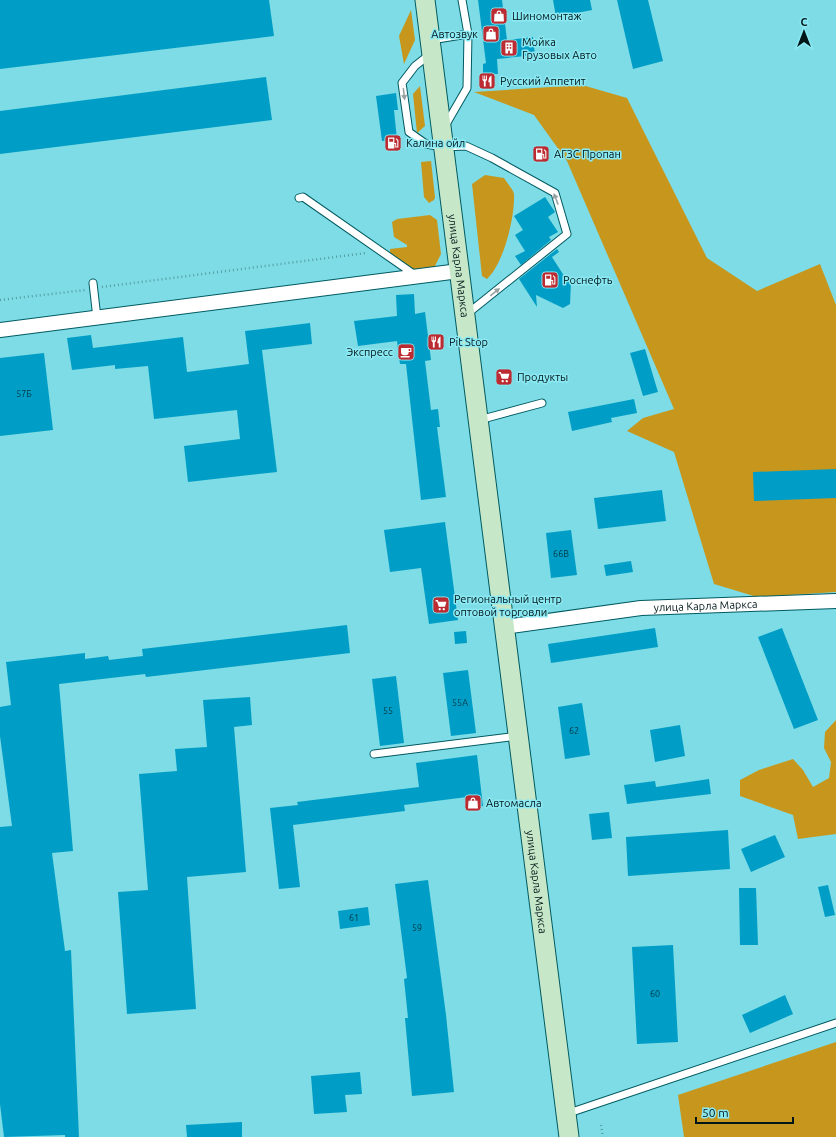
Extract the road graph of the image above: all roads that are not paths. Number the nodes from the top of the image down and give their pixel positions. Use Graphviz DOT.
graph roads {
  1 [pos="425,0"];
  2 [pos="462,0"];
  3 [pos="468,34"];
  4 [pos="431,46"];
  5 [pos="442,139"];
  6 [pos="299,198"];
  7 [pos="459,271"];
  8 [pos="417,276"];
  9 [pos="93,286"];
  10 [pos="464,316"];
  11 [pos="97,318"];
  12 [pos="0,330"];
  13 [pos="542,403"];
  14 [pos="477,420"];
  15 [pos="836,601"];
  16 [pos="504,627"];
  17 [pos="518,736"];
  18 [pos="374,754"];
  19 [pos="836,1023"];
  20 [pos="566,1114"];
  21 [pos="569,1137"];
  1 -- 4 [label="main road, улица Карла Маркса"];
  2 -- 3 [label="lane"];
  3 -- 4 [label="lane"];
  3 -- 5 [label="lane"];
  4 -- 5 [label="main road, улица Карла Маркса"];
  4 -- 5 [label="lane, one-way"];
  5 -- 7 [label="main road, улица Карла Маркса"];
  10 -- 5 [label="lane, one-way"];
  6 -- 8 [label="lane"];
  7 -- 8 [label="street"];
  7 -- 10 [label="main road, улица Карла Маркса"];
  8 -- 11 [label="street"];
  9 -- 11 [label="lane"];
  10 -- 14 [label="main road, улица Карла Маркса"];
  11 -- 12 [label="street"];
  13 -- 14 [label="lane"];
  14 -- 16 [label="main road, улица Карла Маркса"];
  15 -- 16 [label="street, улица Карла Маркса"];
  16 -- 17 [label="main road, улица Карла Маркса"];
  17 -- 18 [label="lane"];
  17 -- 20 [label="main road, улица Карла Маркса"];
  19 -- 20 [label="lane"];
  20 -- 21 [label="main road, улица Карла Маркса"];
}
